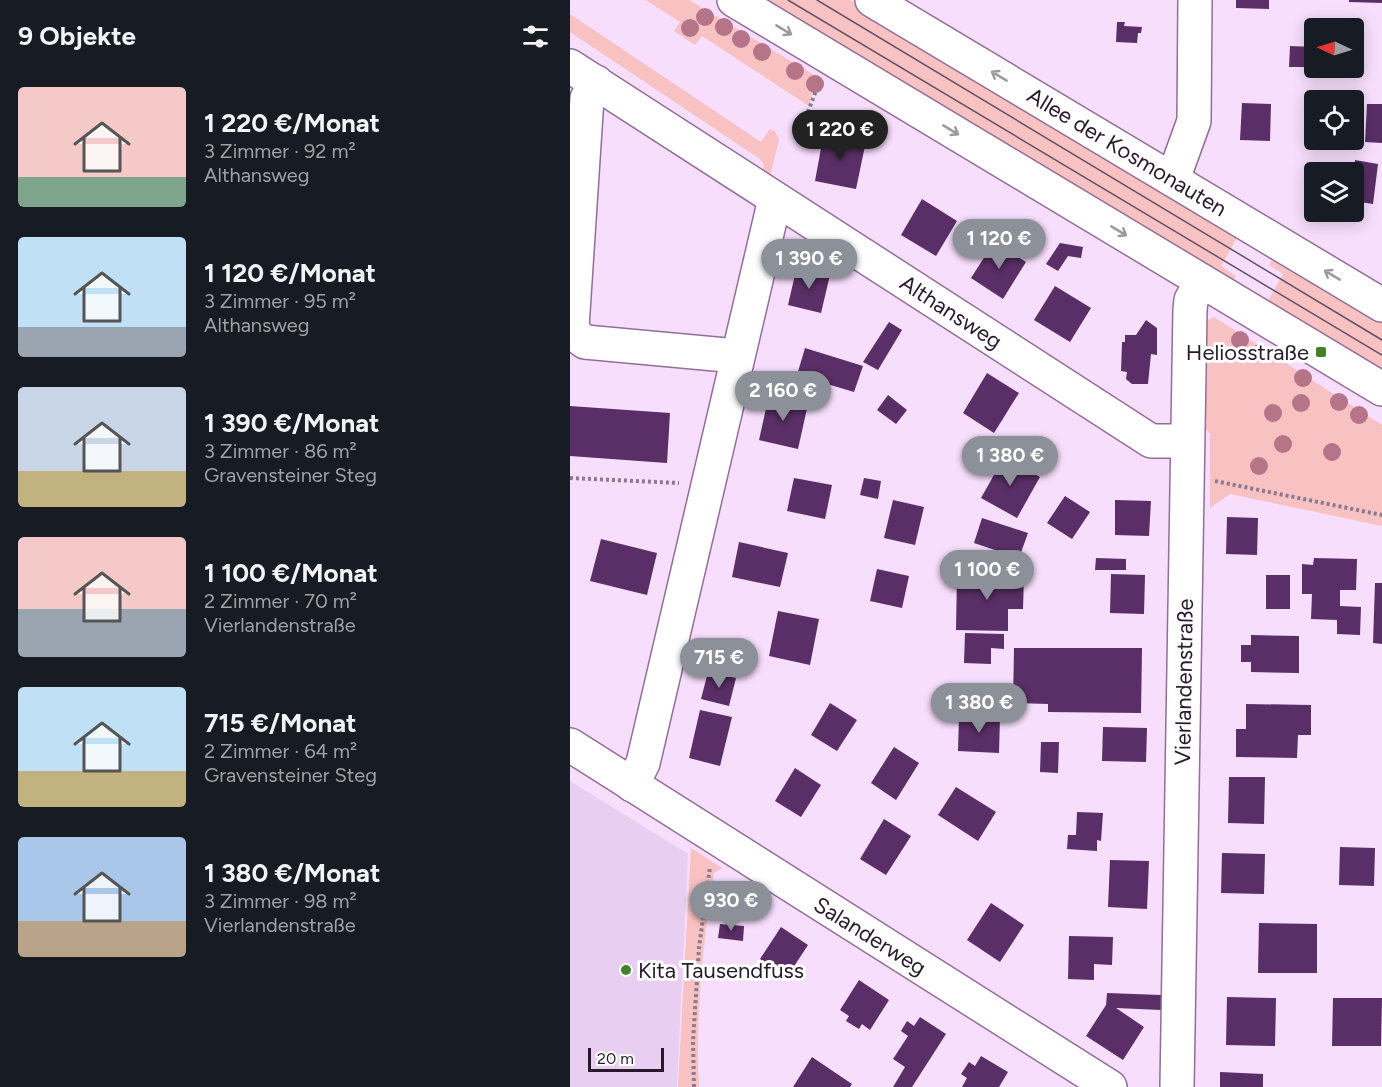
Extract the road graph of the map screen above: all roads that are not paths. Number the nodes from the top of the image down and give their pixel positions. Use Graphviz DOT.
graph roads {
  1 [pos="734,0"];
  2 [pos="872,0"];
  3 [pos="1195,0"];
  4 [pos="583,74"];
  5 [pos="1173,179"];
  6 [pos="776,199"];
  7 [pos="1202,281"];
  8 [pos="1382,305"];
  9 [pos="737,356"];
  10 [pos="1382,388"];
  11 [pos="1187,441"];
  12 [pos="570,745"];
  13 [pos="632,785"];
  14 [pos="1110,1087"];
  15 [pos="1177,1087"];
  1 -- 7 [label="street, one-way"];
  5 -- 2 [label="street, Allee der Kosmonauten, one-way"];
  3 -- 5 [label="street"];
  4 -- 6 [label="street, Althansweg"];
  4 -- 9 [label="street"];
  8 -- 5 [label="street, Allee der Kosmonauten, one-way"];
  6 -- 9 [label="street"];
  6 -- 11 [label="street, Althansweg"];
  7 -- 10 [label="street"];
  7 -- 11 [label="street, Vierlandenstraße"];
  9 -- 13 [label="street"];
  11 -- 15 [label="street, Vierlandenstraße"];
  12 -- 13 [label="street, Salanderweg"];
  13 -- 14 [label="street, Salanderweg"];
}
